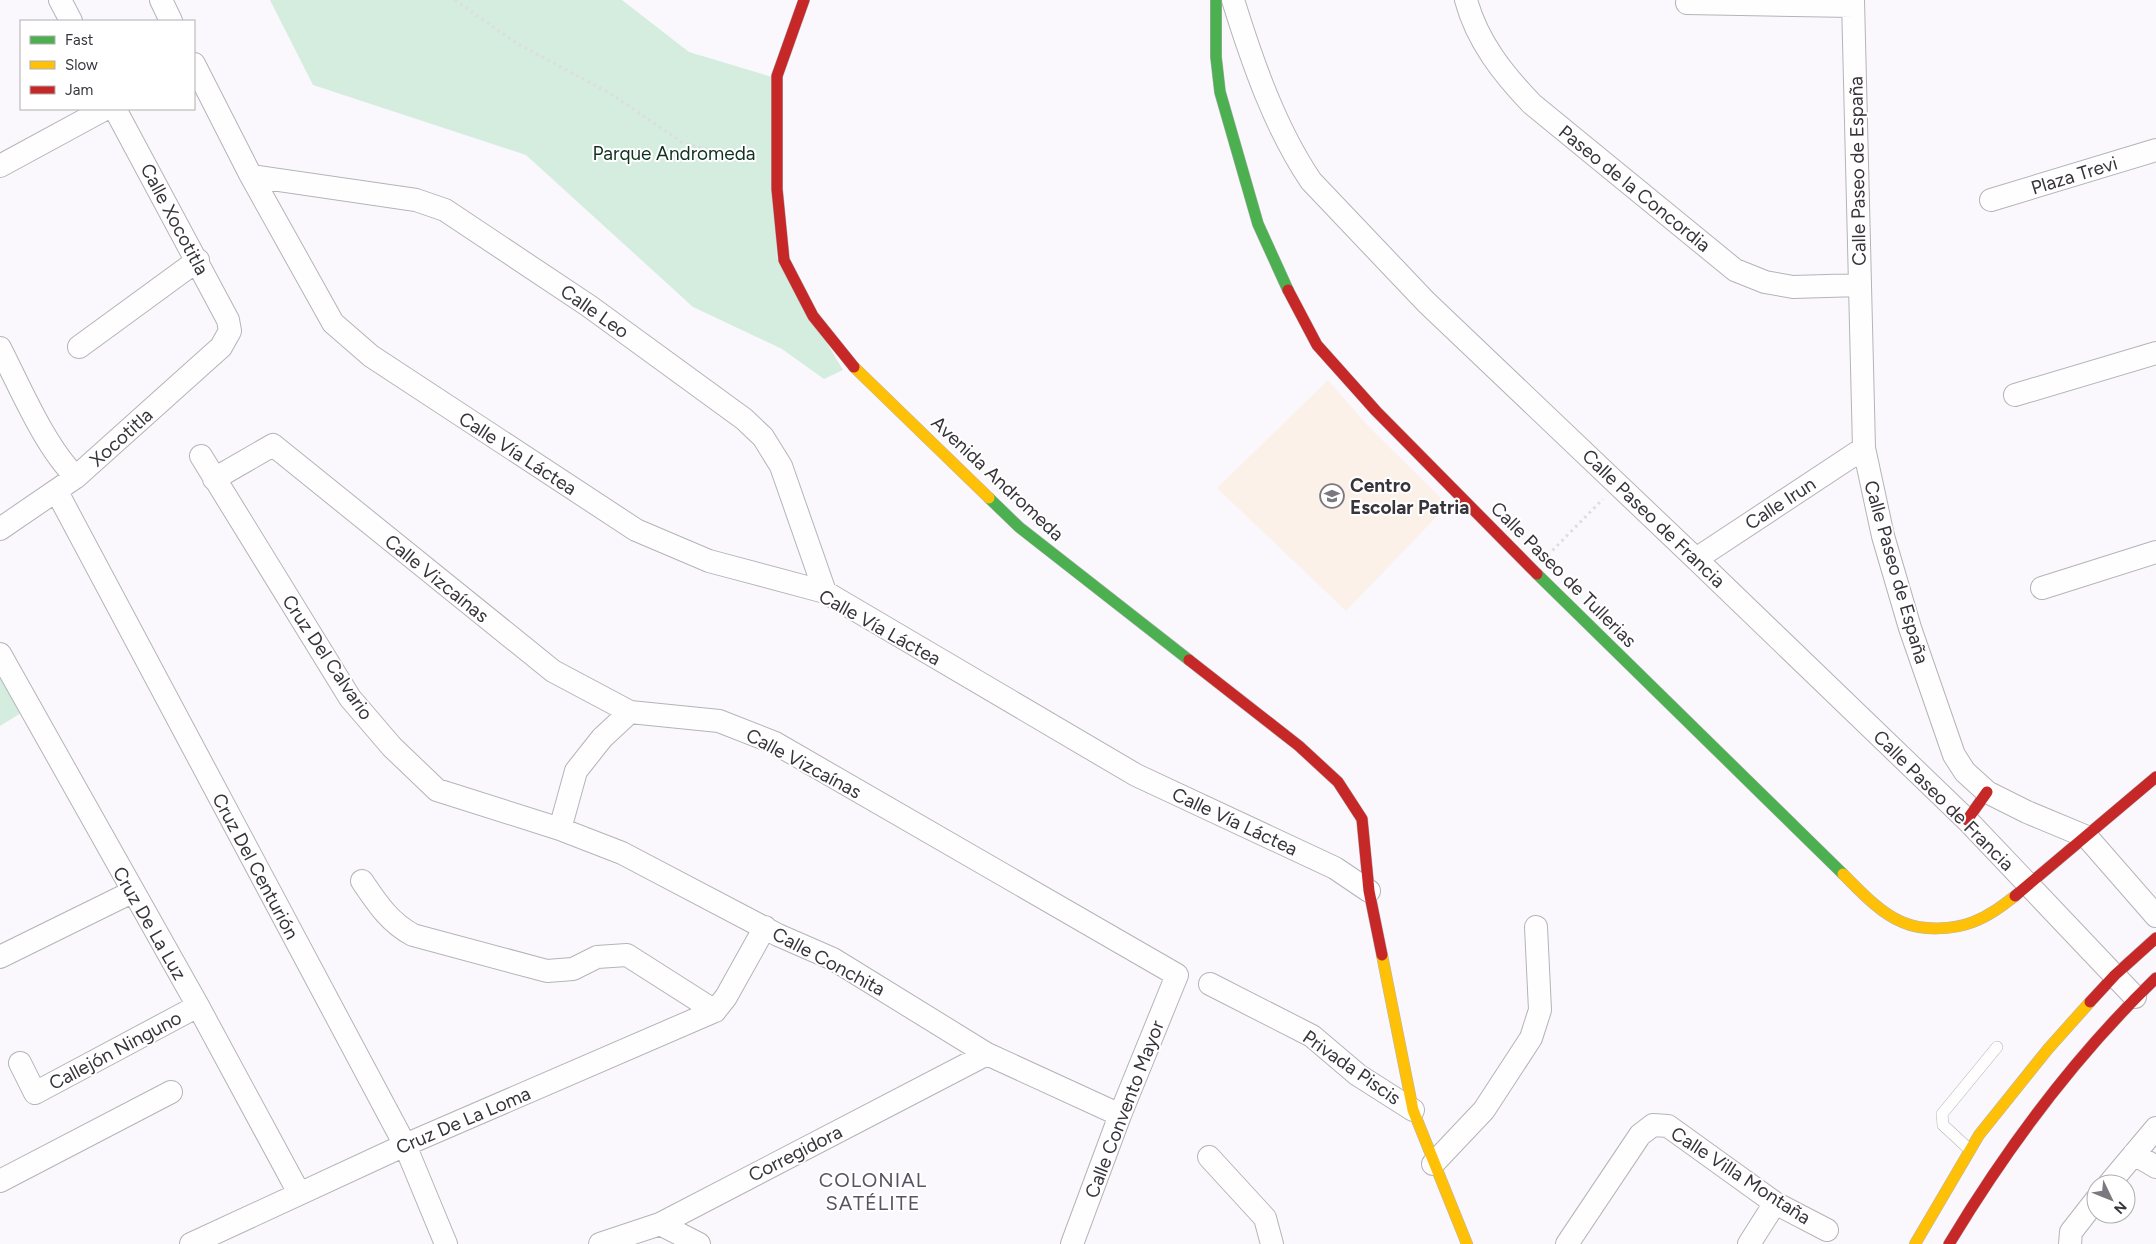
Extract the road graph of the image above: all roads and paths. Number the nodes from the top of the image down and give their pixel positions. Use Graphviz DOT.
graph roads {
  1 [pos="60,0"];
  2 [pos="161,0"];
  3 [pos="455,0"];
  4 [pos="804,0"];
  5 [pos="1216,0"];
  6 [pos="1233,0"];
  7 [pos="1466,0"];
  8 [pos="1687,3"];
  9 [pos="1853,3"];
  10 [pos="70,20"];
  11 [pos="171,20"];
  12 [pos="195,66"];
  13 [pos="103,110"];
  14 [pos="116,110"];
  15 [pos="2156,150"];
  16 [pos="0,166"];
  17 [pos="777,167"];
  18 [pos="251,176"];
  19 [pos="1991,200"];
  20 [pos="198,260"];
  21 [pos="1860,285"];
  22 [pos="230,331"];
  23 [pos="79,347"];
  24 [pos="0,348"];
  25 [pos="2156,353"];
  26 [pos="2015,395"];
  27 [pos="1864,448"];
  28 [pos="201,456"];
  29 [pos="76,477"];
  30 [pos="214,479"];
  31 [pos="1618,484"];
  32 [pos="57,492"];
  33 [pos="0,529"];
  34 [pos="2156,552"];
  35 [pos="1696,558"];
  36 [pos="1533,570"];
  37 [pos="2042,588"];
  38 [pos="825,592"];
  39 [pos="0,654"];
  40 [pos="630,712"];
  41 [pos="2156,777"];
  42 [pos="1988,792"];
  43 [pos="1967,820"];
  44 [pos="560,829"];
  45 [pos="2088,837"];
  46 [pos="362,881"];
  47 [pos="2030,885"];
  48 [pos="1369,891"];
  49 [pos="132,892"];
  50 [pos="2156,916"];
  51 [pos="765,926"];
  52 [pos="1536,927"];
  53 [pos="2156,938"];
  54 [pos="0,957"];
  55 [pos="1177,975"];
  56 [pos="2115,976"];
  57 [pos="2156,978"];
  58 [pos="1210,984"];
  59 [pos="2135,998"];
  60 [pos="198,1006"];
  61 [pos="714,1011"];
  62 [pos="1996,1047"];
  63 [pos="987,1054"];
  64 [pos="20,1063"];
  65 [pos="171,1092"];
  66 [pos="1413,1110"];
  67 [pos="1120,1114"];
  68 [pos="2156,1128"];
  69 [pos="404,1145"];
  70 [pos="1970,1150"];
  71 [pos="2134,1154"];
  72 [pos="1209,1158"];
  73 [pos="1434,1164"];
  74 [pos="2156,1167"];
  75 [pos="2117,1174"];
  76 [pos="0,1182"];
  77 [pos="299,1193"];
  78 [pos="1775,1203"];
  79 [pos="2086,1213"];
  80 [pos="660,1224"];
  81 [pos="1827,1230"];
  82 [pos="191,1244"];
  83 [pos="446,1244"];
  84 [pos="600,1244"];
  85 [pos="699,1244"];
  86 [pos="1072,1244"];
  87 [pos="1272,1244"];
  88 [pos="1467,1244"];
  89 [pos="1567,1244"];
  90 [pos="1748,1244"];
  91 [pos="1915,1244"];
  92 [pos="1949,1244"];
  93 [pos="2070,1244"];
  1 -- 10 [label="street"];
  2 -- 11 [label="street"];
  3 -- 17 [label="path"];
  4 -- 17 [label="street, Avenida Andromeda"];
  5 -- 36 [label="street, Calle Paseo de Tullerias"];
  6 -- 31 [label="street, Calle Paseo de Francia"];
  7 -- 21 [label="street, Paseo de la Concordia"];
  8 -- 9 [label="street"];
  9 -- 21 [label="street, Calle Paseo de España"];
  12 -- 18 [label="street, Calle Vía Láctea"];
  13 -- 16 [label="street"];
  14 -- 20 [label="street, Calle Xocotitla"];
  15 -- 19 [label="street, Plaza Trevi"];
  17 -- 48 [label="street, Avenida Andromeda"];
  18 -- 38 [label="street, Calle Vía Láctea"];
  18 -- 38 [label="street, Calle Leo"];
  20 -- 22 [label="street, Calle Xocotitla"];
  20 -- 23 [label="street"];
  21 -- 27 [label="street, Calle Paseo de España"];
  22 -- 29 [label="street, Xocotitla"];
  24 -- 29 [label="street"];
  25 -- 26 [label="street"];
  27 -- 35 [label="street, Calle Irun"];
  27 -- 42 [label="street, Calle Paseo de España"];
  28 -- 30 [label="street, Cruz Del Calvario"];
  29 -- 32 [label="street, Xocotitla"];
  30 -- 40 [label="street, Calle Vizcaínas"];
  30 -- 44 [label="street, Cruz Del Calvario"];
  31 -- 35 [label="street, Calle Paseo de Francia"];
  31 -- 36 [label="path"];
  32 -- 33 [label="street, Xocotitla"];
  32 -- 69 [label="street, Cruz Del Centurión"];
  34 -- 37 [label="street"];
  35 -- 43 [label="street, Calle Paseo de Francia"];
  36 -- 47 [label="street, Calle Paseo de Tullerias"];
  38 -- 48 [label="street, Calle Vía Láctea"];
  39 -- 49 [label="street, Cruz De La Luz"];
  40 -- 44 [label="street"];
  40 -- 55 [label="street, Calle Vizcaínas"];
  41 -- 45 [label="street, Calle Paseo de Tullerias"];
  42 -- 43 [label="street"];
  42 -- 45 [label="street, Calle Paseo de España"];
  43 -- 47 [label="street, Calle Paseo de Francia"];
  44 -- 51 [label="street, Calle Conchita"];
  45 -- 47 [label="street, Calle Paseo de Tullerias"];
  45 -- 50 [label="street, Calle Paseo de España"];
  46 -- 61 [label="street"];
  47 -- 56 [label="street, Calle Paseo de Francia"];
  48 -- 66 [label="street"];
  49 -- 54 [label="street"];
  49 -- 60 [label="street, Cruz De La Luz"];
  51 -- 61 [label="street, Cruz De La Loma"];
  51 -- 63 [label="street, Calle Conchita"];
  52 -- 73 [label="street"];
  53 -- 56 [label="street"];
  55 -- 67 [label="street, Calle Convento Mayor"];
  56 -- 59 [label="street, Calle Paseo de Francia"];
  56 -- 70 [label="street"];
  57 -- 59 [label="street"];
  58 -- 66 [label="street, Privada Piscis"];
  59 -- 92 [label="street"];
  60 -- 64 [label="street, Callejón Ninguno"];
  60 -- 77 [label="street, Cruz De La Luz"];
  61 -- 69 [label="street, Cruz De La Loma"];
  62 -- 70 [label="lane"];
  63 -- 67 [label="street, Calle Conchita"];
  63 -- 80 [label="street, Corregidora"];
  65 -- 76 [label="street"];
  66 -- 73 [label="street"];
  67 -- 86 [label="street, Calle Convento Mayor"];
  68 -- 71 [label="street"];
  69 -- 77 [label="street, Cruz De La Loma"];
  69 -- 83 [label="street, Cruz Del Centurión"];
  70 -- 91 [label="street"];
  71 -- 74 [label="street"];
  71 -- 75 [label="street"];
  72 -- 87 [label="street"];
  73 -- 88 [label="street"];
  77 -- 82 [label="street, Cruz De La Loma"];
  78 -- 81 [label="street, Calle Villa Montaña"];
  78 -- 89 [label="street, Calle Villa Montaña"];
  78 -- 90 [label="street"];
  79 -- 93 [label="street"];
  80 -- 84 [label="street, Corregidora"];
  80 -- 85 [label="street"];
}
